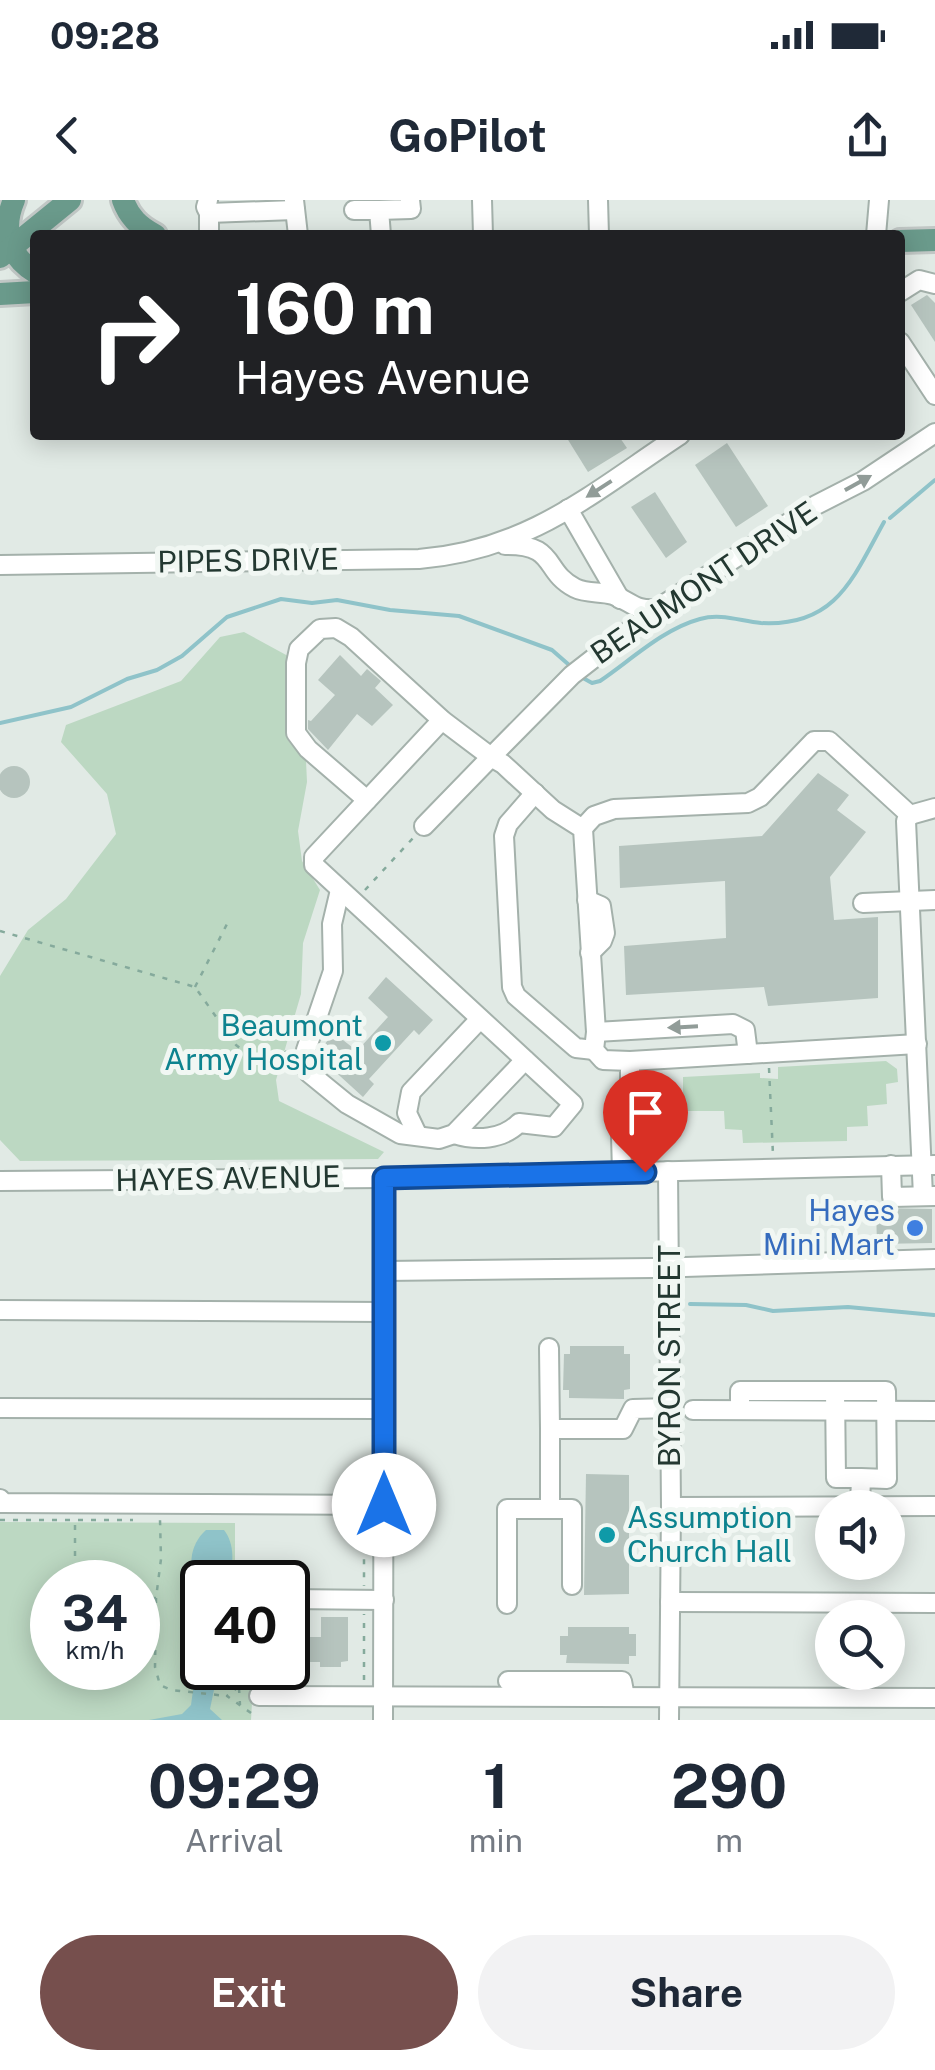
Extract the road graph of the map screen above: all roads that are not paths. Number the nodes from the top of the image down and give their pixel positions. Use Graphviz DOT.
graph roads {
  1 [pos="14,200"];
  2 [pos="70,200"];
  3 [pos="123,200"];
  4 [pos="410,200"];
  5 [pos="482,200"];
  6 [pos="598,200"];
  7 [pos="878,200"];
  8 [pos="294,205"];
  9 [pos="208,207"];
  10 [pos="354,210"];
  11 [pos="379,210"];
  12 [pos="36,230"];
  13 [pos="144,230"];
  14 [pos="297,230"];
  15 [pos="381,230"];
  16 [pos="483,230"];
  17 [pos="599,230"];
  18 [pos="876,230"];
  19 [pos="935,240"];
  20 [pos="905,241"];
  21 [pos="12,251"];
  22 [pos="30,269"];
  23 [pos="935,284"];
  24 [pos="905,289"];
  25 [pos="30,292"];
  26 [pos="0,294"];
  27 [pos="905,350"];
  28 [pos="935,395"];
  29 [pos="935,433"];
  30 [pos="672,440"];
  31 [pos="568,509"];
  32 [pos="495,546"];
  33 [pos="0,565"];
  34 [pos="620,599"];
  35 [pos="656,609"];
  36 [pos="442,720"];
  37 [pos="491,757"];
  38 [pos="535,793"];
  39 [pos="367,800"];
  40 [pos="935,808"];
  41 [pos="910,815"];
  42 [pos="424,826"];
  43 [pos="582,828"];
  44 [pos="340,890"];
  45 [pos="935,900"];
  46 [pos="911,901"];
  47 [pos="864,903"];
  48 [pos="480,1019"];
  49 [pos="595,1041"];
  50 [pos="917,1044"];
  51 [pos="748,1054"];
  52 [pos="524,1060"];
  53 [pos="630,1061"];
  54 [pos="417,1134"];
  55 [pos="454,1134"];
  56 [pos="891,1165"];
  57 [pos="928,1165"];
  58 [pos="668,1171"];
  59 [pos="622,1172"];
  60 [pos="384,1178"];
  61 [pos="0,1181"];
  62 [pos="929,1196"];
  63 [pos="935,1259"];
  64 [pos="669,1266"];
  65 [pos="385,1270"];
  66 [pos="0,1310"];
  67 [pos="385,1312"];
  68 [pos="549,1348"];
  69 [pos="836,1391"];
  70 [pos="0,1408"];
  71 [pos="670,1408"];
  72 [pos="384,1409"];
  73 [pos="692,1410"];
  74 [pos="740,1410"];
  75 [pos="836,1411"];
  76 [pos="886,1411"];
  77 [pos="935,1411"];
  78 [pos="550,1429"];
  79 [pos="860,1478"];
  80 [pos="860,1490"];
  81 [pos="1,1501"];
  82 [pos="384,1505"];
  83 [pos="815,1505"];
  84 [pos="905,1506"];
  85 [pos="935,1506"];
  86 [pos="672,1507"];
  87 [pos="550,1509"];
  88 [pos="572,1585"];
  89 [pos="310,1599"];
  90 [pos="384,1600"];
  91 [pos="670,1602"];
  92 [pos="935,1602"];
  93 [pos="507,1604"];
  94 [pos="254,1696"];
  95 [pos="383,1696"];
  96 [pos="669,1698"];
  97 [pos="935,1698"];
  98 [pos="383,1720"];
  99 [pos="669,1720"];
  1 -- 21 [label="main road"];
  2 -- 12 [label="main road"];
  3 -- 13 [label="main road"];
  4 -- 11 [label="street"];
  5 -- 16 [label="street"];
  6 -- 17 [label="street"];
  7 -- 18 [label="street"];
  8 -- 9 [label="street"];
  8 -- 14 [label="street"];
  10 -- 11 [label="street"];
  11 -- 15 [label="street"];
  19 -- 20 [label="main road"];
  21 -- 22 [label="main road"];
  23 -- 24 [label="street"];
  25 -- 26 [label="main road"];
  27 -- 28 [label="street"];
  35 -- 29 [label="street, BEAUMONT DRIVE, one-way"];
  30 -- 31 [label="street, PIPES DRIVE, one-way"];
  31 -- 32 [label="street, PIPES DRIVE"];
  31 -- 34 [label="street"];
  32 -- 33 [label="street, PIPES DRIVE"];
  32 -- 34 [label="street, PIPES DRIVE"];
  34 -- 35 [label="street, PIPES DRIVE"];
  35 -- 37 [label="street, BEAUMONT DRIVE"];
  36 -- 37 [label="street"];
  36 -- 39 [label="street"];
  36 -- 39 [label="street"];
  37 -- 38 [label="street"];
  37 -- 42 [label="street, BEAUMONT DRIVE"];
  38 -- 43 [label="street"];
  38 -- 49 [label="street"];
  39 -- 44 [label="street"];
  40 -- 41 [label="street"];
  41 -- 43 [label="street"];
  41 -- 46 [label="street"];
  43 -- 49 [label="street"];
  44 -- 48 [label="street"];
  44 -- 54 [label="street"];
  45 -- 46 [label="street"];
  46 -- 47 [label="street"];
  46 -- 50 [label="street"];
  48 -- 52 [label="street"];
  48 -- 54 [label="street"];
  51 -- 49 [label="street, one-way"];
  49 -- 53 [label="street"];
  50 -- 51 [label="street"];
  50 -- 57 [label="street"];
  51 -- 53 [label="street"];
  52 -- 55 [label="street"];
  52 -- 55 [label="street"];
  53 -- 59 [label="street"];
  54 -- 55 [label="street"];
  56 -- 57 [label="street, HAYES AVENUE"];
  56 -- 58 [label="street, HAYES AVENUE"];
  56 -- 62 [label="street"];
  57 -- 62 [label="street"];
  58 -- 59 [label="street, HAYES AVENUE"];
  58 -- 64 [label="street, BYRON STREET"];
  59 -- 60 [label="street, HAYES AVENUE"];
  60 -- 61 [label="street, HAYES AVENUE"];
  60 -- 65 [label="street"];
  63 -- 64 [label="street"];
  64 -- 65 [label="street"];
  64 -- 71 [label="street, BYRON STREET"];
  65 -- 67 [label="street"];
  66 -- 67 [label="street"];
  67 -- 72 [label="street"];
  68 -- 78 [label="street"];
  69 -- 74 [label="street"];
  69 -- 75 [label="street"];
  69 -- 76 [label="street"];
  70 -- 72 [label="street"];
  71 -- 78 [label="street"];
  71 -- 86 [label="street, BYRON STREET"];
  72 -- 82 [label="street"];
  73 -- 74 [label="street"];
  74 -- 75 [label="street"];
  75 -- 76 [label="street"];
  75 -- 79 [label="street"];
  76 -- 77 [label="street"];
  76 -- 79 [label="street"];
  78 -- 87 [label="street"];
  79 -- 80 [label="street"];
  81 -- 82 [label="street"];
  82 -- 90 [label="street"];
  83 -- 86 [label="street"];
  84 -- 85 [label="street"];
  86 -- 91 [label="street, BYRON STREET"];
  87 -- 88 [label="street"];
  87 -- 93 [label="street"];
  89 -- 90 [label="street"];
  90 -- 95 [label="street"];
  91 -- 92 [label="street"];
  91 -- 96 [label="street, BYRON STREET"];
  94 -- 95 [label="street"];
  95 -- 96 [label="street"];
  95 -- 98 [label="street"];
  96 -- 97 [label="street"];
  96 -- 99 [label="street, BYRON STREET"];
}
